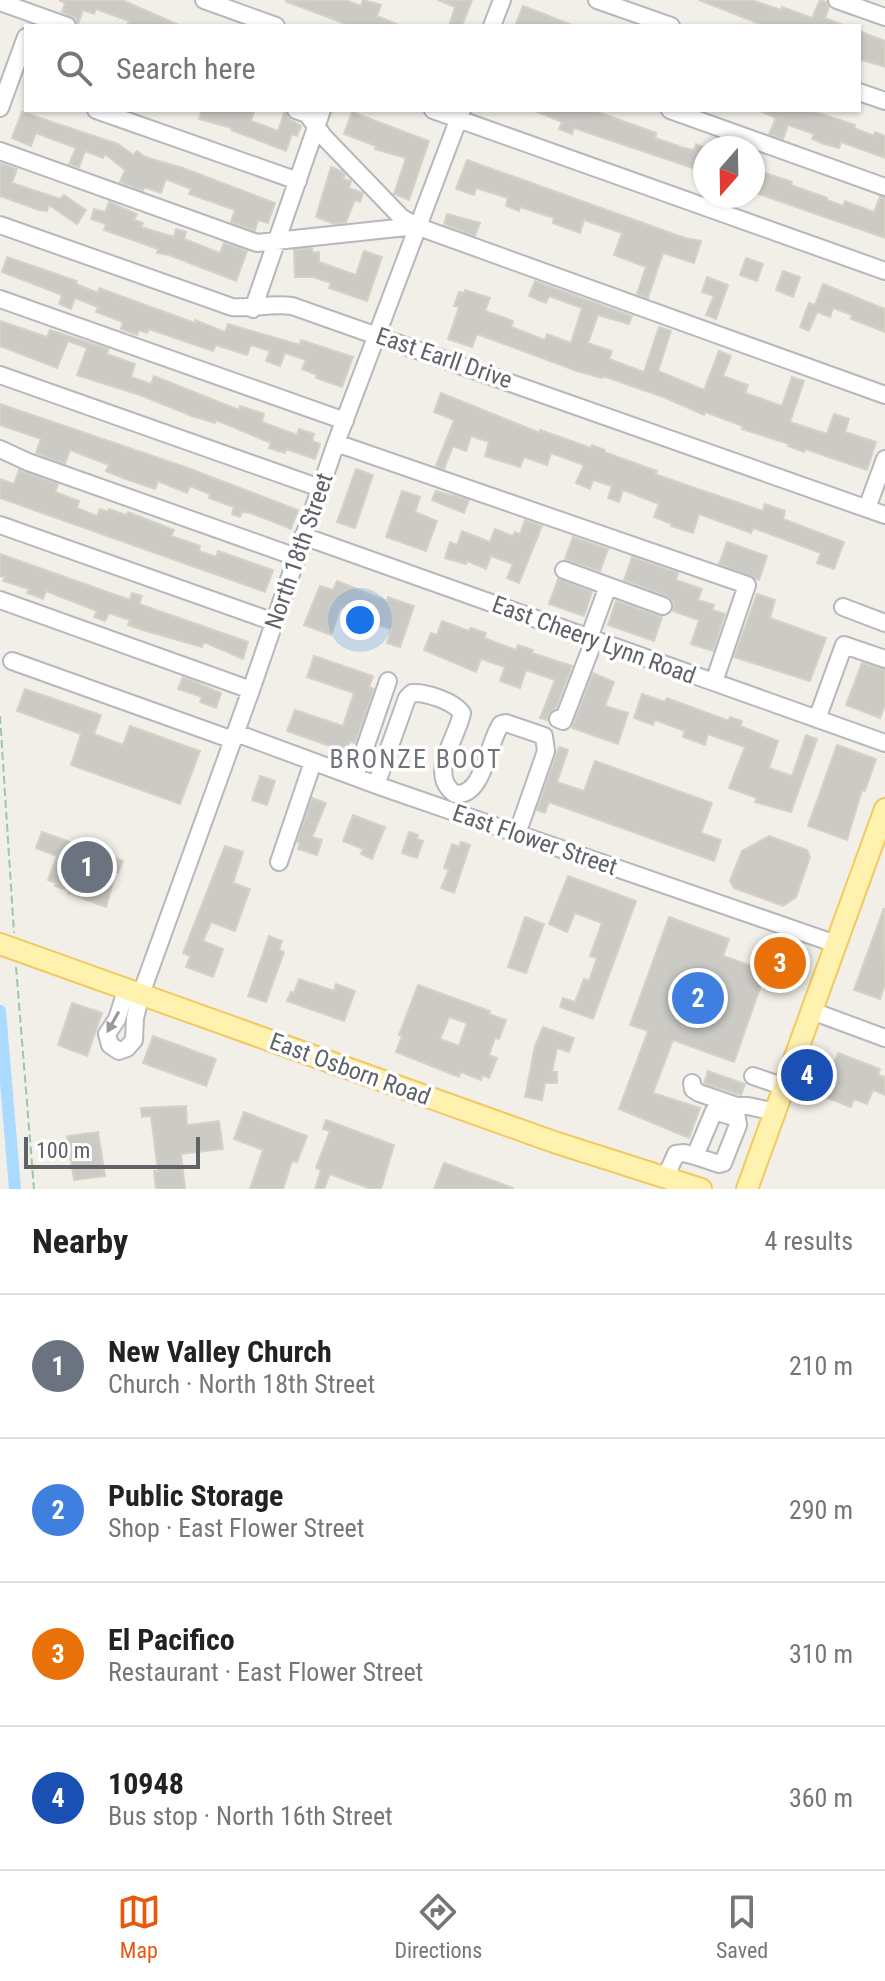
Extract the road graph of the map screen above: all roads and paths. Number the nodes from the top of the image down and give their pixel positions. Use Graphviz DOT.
graph roads {
  1 [pos="204,0"];
  2 [pos="502,0"];
  3 [pos="597,0"];
  4 [pos="837,0"];
  5 [pos="0,2"];
  6 [pos="35,13"];
  7 [pos="885,17"];
  8 [pos="62,24"];
  9 [pos="270,24"];
  10 [pos="493,24"];
  11 [pos="665,24"];
  12 [pos="24,43"];
  13 [pos="12,81"];
  14 [pos="861,93"];
  15 [pos="885,101"];
  16 [pos="0,108"];
  17 [pos="102,112"];
  18 [pos="676,112"];
  19 [pos="461,115"];
  20 [pos="319,118"];
  21 [pos="0,151"];
  22 [pos="298,181"];
  23 [pos="885,187"];
  24 [pos="0,225"];
  25 [pos="416,226"];
  26 [pos="277,242"];
  27 [pos="885,271"];
  28 [pos="0,299"];
  29 [pos="253,309"];
  30 [pos="376,335"];
  31 [pos="0,375"];
  32 [pos="885,395"];
  33 [pos="345,421"];
  34 [pos="336,443"];
  35 [pos="0,449"];
  36 [pos="885,459"];
  37 [pos="320,488"];
  38 [pos="867,508"];
  39 [pos="885,515"];
  40 [pos="0,525"];
  41 [pos="303,536"];
  42 [pos="296,557"];
  43 [pos="564,570"];
  44 [pos="608,586"];
  45 [pos="0,600"];
  46 [pos="663,606"];
  47 [pos="843,607"];
  48 [pos="274,622"];
  49 [pos="885,623"];
  50 [pos="592,639"];
  51 [pos="885,659"];
  52 [pos="12,661"];
  53 [pos="388,681"];
  54 [pos="714,682"];
  55 [pos="251,690"];
  56 [pos="0,716"];
  57 [pos="558,719"];
  58 [pos="817,719"];
  59 [pos="234,737"];
  60 [pos="885,743"];
  61 [pos="313,762"];
  62 [pos="355,777"];
  63 [pos="376,785"];
  64 [pos="455,794"];
  65 [pos="448,810"];
  66 [pos="883,823"];
  67 [pos="517,834"];
  68 [pos="279,862"];
  69 [pos="836,944"];
  70 [pos="10,947"];
  71 [pos="134,991"];
  72 [pos="812,1011"];
  73 [pos="885,1038"];
  74 [pos="753,1076"];
  75 [pos="692,1083"];
  76 [pos="785,1087"];
  77 [pos="775,1112"];
  78 [pos="738,1125"];
  79 [pos="767,1135"];
  80 [pos="728,1154"];
  81 [pos="695,1156"];
  82 [pos="756,1164"];
  83 [pos="665,1178"];
  84 [pos="34,1189"];
  85 [pos="701,1189"];
  86 [pos="747,1189"];
  1 -- 9 [label="street"];
  2 -- 10 [label="street"];
  3 -- 11 [label="street"];
  4 -- 7 [label="street"];
  5 -- 6 [label="street"];
  6 -- 8 [label="street"];
  12 -- 13 [label="street"];
  13 -- 16 [label="street"];
  14 -- 15 [label="street"];
  17 -- 22 [label="street"];
  18 -- 23 [label="street"];
  19 -- 25 [label="street, North 18th Street"];
  19 -- 27 [label="street"];
  20 -- 22 [label="street"];
  20 -- 25 [label="street"];
  21 -- 26 [label="street"];
  22 -- 26 [label="street"];
  24 -- 29 [label="street, East Earll Drive"];
  25 -- 26 [label="street"];
  25 -- 30 [label="street, North 18th Street"];
  25 -- 32 [label="street"];
  26 -- 29 [label="street"];
  28 -- 33 [label="street"];
  29 -- 30 [label="street, East Earll Drive"];
  30 -- 33 [label="street, North 18th Street"];
  30 -- 38 [label="street, East Earll Drive"];
  31 -- 37 [label="street"];
  33 -- 34 [label="street, North 18th Street"];
  34 -- 37 [label="street, North 18th Street"];
  34 -- 54 [label="street"];
  35 -- 42 [label="street"];
  36 -- 38 [label="street"];
  37 -- 41 [label="street, North 18th Street"];
  38 -- 39 [label="street, East Earll Drive"];
  40 -- 48 [label="street"];
  41 -- 42 [label="street, North 18th Street"];
  41 -- 50 [label="street, East Cheery Lynn Road"];
  42 -- 48 [label="street, North 18th Street"];
  43 -- 44 [label="street"];
  44 -- 46 [label="street"];
  44 -- 50 [label="street"];
  45 -- 55 [label="street"];
  47 -- 49 [label="street"];
  48 -- 55 [label="street, North 18th Street"];
  50 -- 54 [label="street, East Cheery Lynn Road"];
  50 -- 57 [label="street"];
  51 -- 58 [label="street"];
  52 -- 59 [label="street, East Flower Street"];
  53 -- 62 [label="street"];
  54 -- 58 [label="street, East Cheery Lynn Road"];
  55 -- 59 [label="street, North 18th Street"];
  56 -- 70 [label="path"];
  58 -- 60 [label="street, East Cheery Lynn Road"];
  59 -- 61 [label="street, East Flower Street"];
  59 -- 71 [label="street, North 18th Street"];
  61 -- 62 [label="street, East Flower Street"];
  61 -- 68 [label="street"];
  62 -- 63 [label="street, East Flower Street"];
  63 -- 64 [label="street"];
  63 -- 65 [label="street, East Flower Street"];
  64 -- 65 [label="street"];
  64 -- 67 [label="street"];
  65 -- 67 [label="street, East Flower Street"];
  66 -- 69 [label="main road"];
  67 -- 69 [label="street, East Flower Street"];
  69 -- 72 [label="main road"];
  70 -- 71 [label="main road, East Osborn Road"];
  70 -- 84 [label="path"];
  71 -- 83 [label="main road, East Osborn Road"];
  72 -- 73 [label="street"];
  72 -- 76 [label="main road"];
  74 -- 76 [label="street"];
  75 -- 77 [label="street"];
  76 -- 77 [label="main road"];
  77 -- 79 [label="main road"];
  78 -- 79 [label="street"];
  78 -- 80 [label="street"];
  78 -- 81 [label="street"];
  79 -- 82 [label="main road"];
  80 -- 81 [label="street"];
  80 -- 82 [label="street"];
  81 -- 83 [label="street"];
  82 -- 86 [label="main road"];
  83 -- 85 [label="main road, East Osborn Road"];
}
